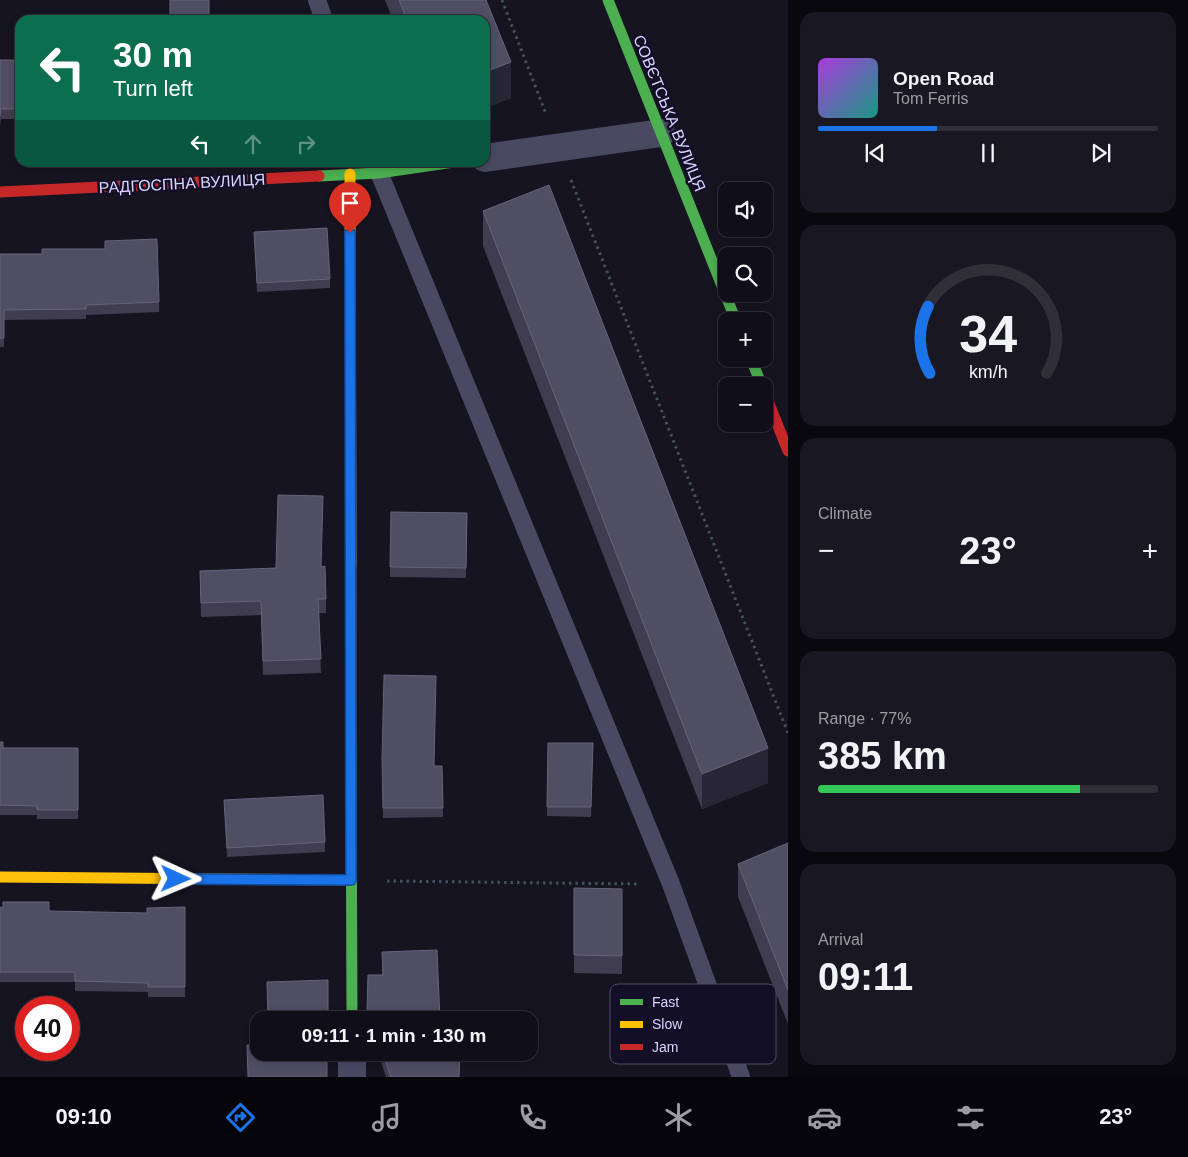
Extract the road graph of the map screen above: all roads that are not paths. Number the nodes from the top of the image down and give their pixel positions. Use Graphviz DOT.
graph roads {
  1 [pos="317,0"];
  2 [pos="608,0"];
  3 [pos="322,15"];
  4 [pos="661,133"];
  5 [pos="490,157"];
  6 [pos="390,167"];
  7 [pos="377,168"];
  8 [pos="350,174"];
  9 [pos="0,192"];
  10 [pos="732,312"];
  11 [pos="773,414"];
  12 [pos="788,452"];
  13 [pos="0,877"];
  14 [pos="351,880"];
  15 [pos="707,984"];
  16 [pos="352,1011"];
  17 [pos="352,1061"];
  18 [pos="736,1064"];
  19 [pos="352,1077"];
  20 [pos="741,1077"];
  1 -- 3 [label="lane"];
  2 -- 4 [label="street, СОВЄТСЬКА ВУЛИЦЯ"];
  4 -- 5 [label="street"];
  4 -- 10 [label="street, СОВЄТСЬКА ВУЛИЦЯ"];
  6 -- 7 [label="street, РАДГОСПНА ВУЛИЦЯ"];
  7 -- 8 [label="street, РАДГОСПНА ВУЛИЦЯ"];
  7 -- 15 [label="lane"];
  8 -- 9 [label="street, РАДГОСПНА ВУЛИЦЯ"];
  8 -- 14 [label="street"];
  11 -- 12 [label="street"];
  13 -- 14 [label="street"];
  14 -- 16 [label="street"];
  17 -- 19 [label="street"];
  18 -- 20 [label="lane"];
}
